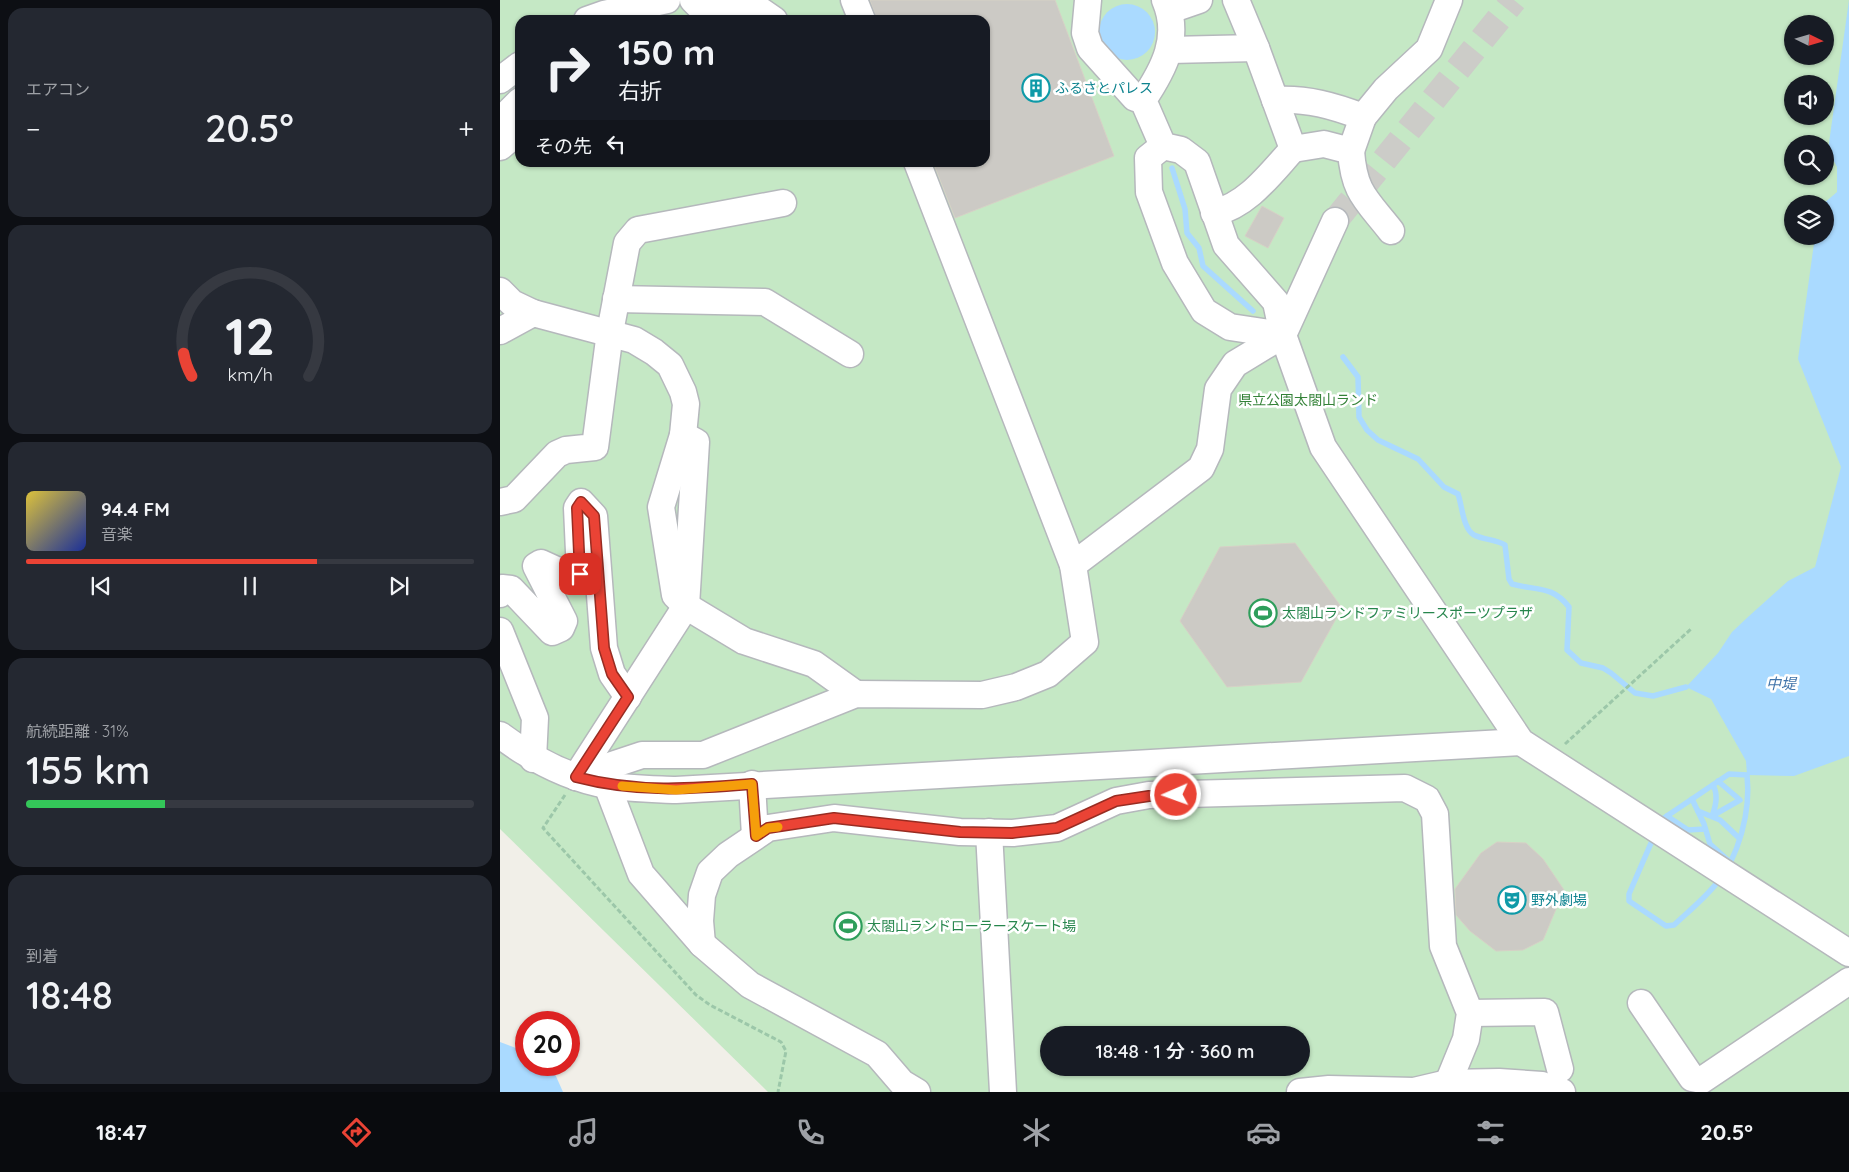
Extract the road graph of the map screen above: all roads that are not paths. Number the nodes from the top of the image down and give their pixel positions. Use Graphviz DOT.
graph roads {
  1 [pos="667,0"];
  2 [pos="693,0"];
  3 [pos="854,0"];
  4 [pos="1088,0"];
  5 [pos="1199,0"];
  6 [pos="1236,0"];
  7 [pos="1449,0"];
  8 [pos="1168,5"];
  9 [pos="601,15"];
  10 [pos="766,15"];
  11 [pos="860,15"];
  12 [pos="1256,48"];
  13 [pos="1170,50"];
  14 [pos="515,69"];
  15 [pos="500,80"];
  16 [pos="1143,100"];
  17 [pos="1275,100"];
  18 [pos="515,106"];
  19 [pos="1363,117"];
  20 [pos="500,121"];
  21 [pos="515,134"];
  22 [pos="1163,146"];
  23 [pos="500,147"];
  24 [pos="1293,150"];
  25 [pos="1351,151"];
  26 [pos="515,152"];
  27 [pos="500,157"];
  28 [pos="919,167"];
  29 [pos="783,203"];
  30 [pos="1214,213"];
  31 [pos="1335,221"];
  32 [pos="1390,231"];
  33 [pos="500,291"];
  34 [pos="616,299"];
  35 [pos="533,313"];
  36 [pos="500,331"];
  37 [pos="610,332"];
  38 [pos="1283,335"];
  39 [pos="850,354"];
  40 [pos="500,502"];
  41 [pos="1073,565"];
  42 [pos="500,594"];
  43 [pos="686,606"];
  44 [pos="500,631"];
  45 [pos="856,694"];
  46 [pos="628,697"];
  47 [pos="500,735"];
  48 [pos="1521,742"];
  49 [pos="1387,750"];
  50 [pos="533,759"];
  51 [pos="1189,761"];
  52 [pos="576,777"];
  53 [pos="752,784"];
  54 [pos="608,785"];
  55 [pos="1386,789"];
  56 [pos="1190,794"];
  57 [pos="989,832"];
  58 [pos="756,836"];
  59 [pos="702,944"];
  60 [pos="1849,953"];
  61 [pos="1849,981"];
  62 [pos="1641,1003"];
  63 [pos="1470,1013"];
  64 [pos="1561,1081"];
  65 [pos="1448,1083"];
  66 [pos="917,1092"];
  67 [pos="1003,1092"];
  68 [pos="1300,1092"];
  1 -- 9 [label="street"];
  2 -- 10 [label="street"];
  3 -- 11 [label="street"];
  4 -- 16 [label="street"];
  5 -- 8 [label="street"];
  6 -- 12 [label="street"];
  7 -- 19 [label="street"];
  8 -- 13 [label="street"];
  12 -- 13 [label="street"];
  12 -- 17 [label="street"];
  13 -- 16 [label="street"];
  14 -- 15 [label="street"];
  16 -- 22 [label="street"];
  17 -- 19 [label="street"];
  17 -- 24 [label="street"];
  18 -- 20 [label="street"];
  19 -- 25 [label="street"];
  21 -- 23 [label="street"];
  22 -- 30 [label="street"];
  22 -- 38 [label="street"];
  24 -- 25 [label="street"];
  24 -- 30 [label="street"];
  25 -- 32 [label="street"];
  26 -- 27 [label="street"];
  28 -- 41 [label="street"];
  29 -- 34 [label="street"];
  30 -- 38 [label="street"];
  31 -- 38 [label="street"];
  33 -- 35 [label="street"];
  34 -- 37 [label="street"];
  34 -- 39 [label="street"];
  35 -- 36 [label="street"];
  35 -- 37 [label="street"];
  37 -- 40 [label="street"];
  37 -- 43 [label="street"];
  38 -- 41 [label="street"];
  38 -- 48 [label="street"];
  41 -- 45 [label="street"];
  42 -- 46 [label="street"];
  43 -- 45 [label="street"];
  43 -- 46 [label="street"];
  44 -- 50 [label="street"];
  45 -- 52 [label="street"];
  46 -- 52 [label="street"];
  47 -- 50 [label="street"];
  48 -- 49 [label="street"];
  48 -- 60 [label="street"];
  49 -- 51 [label="street"];
  49 -- 55 [label="street"];
  50 -- 52 [label="street"];
  51 -- 53 [label="street"];
  51 -- 56 [label="street"];
  52 -- 54 [label="street"];
  53 -- 54 [label="street"];
  53 -- 58 [label="street"];
  54 -- 59 [label="street"];
  55 -- 56 [label="street"];
  55 -- 63 [label="street"];
  56 -- 57 [label="street"];
  57 -- 58 [label="street"];
  57 -- 67 [label="street"];
  58 -- 59 [label="street"];
  59 -- 66 [label="street"];
  61 -- 62 [label="street"];
  63 -- 64 [label="street"];
  63 -- 65 [label="street"];
  64 -- 65 [label="street"];
  65 -- 68 [label="street"];
}
